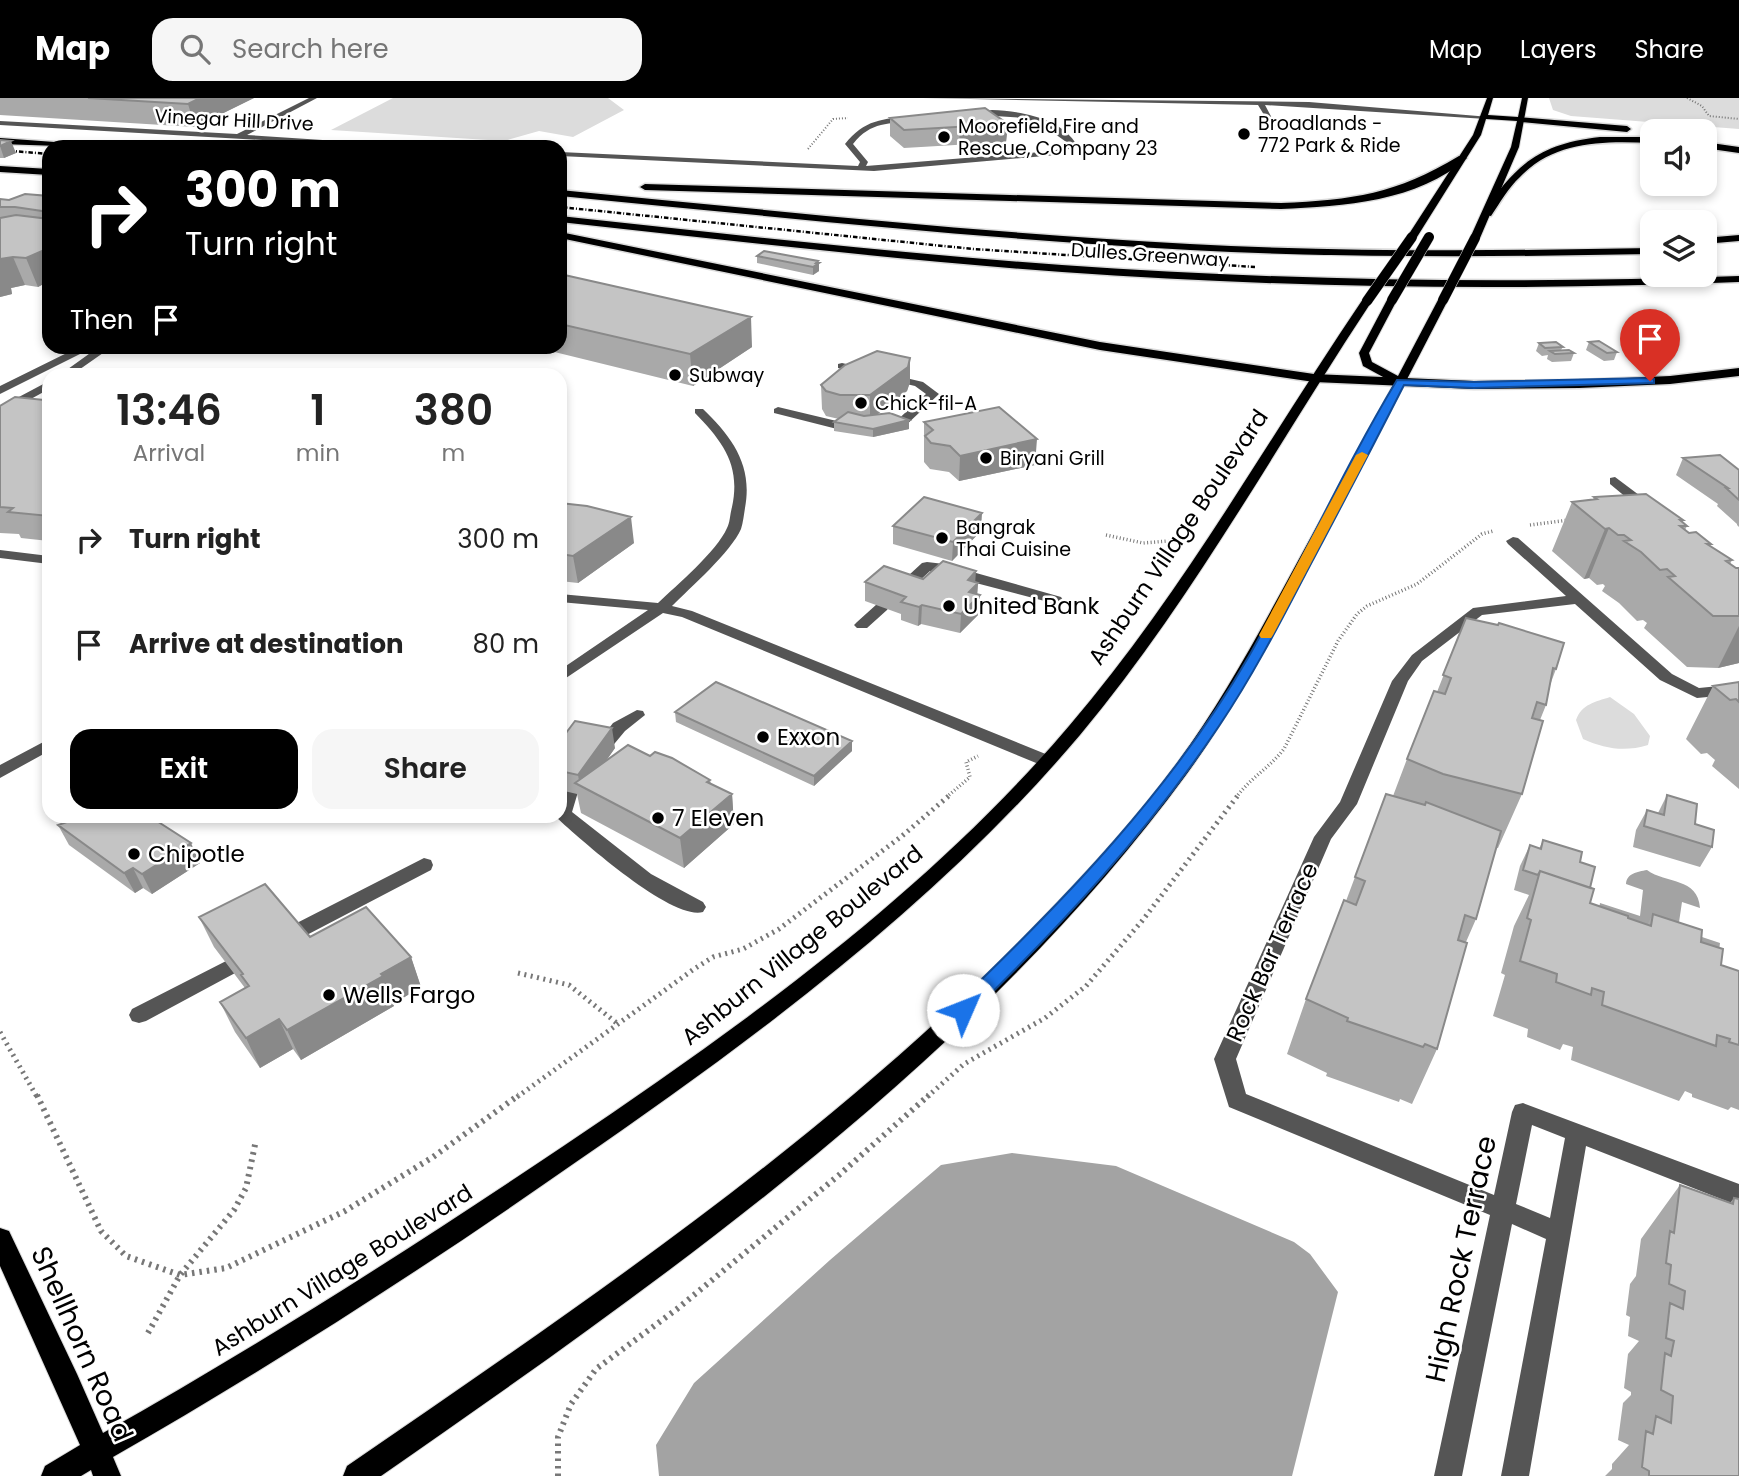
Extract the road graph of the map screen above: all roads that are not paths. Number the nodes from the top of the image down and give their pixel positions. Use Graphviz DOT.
graph roads {
  1 [pos="314,98"];
  2 [pos="926,98"];
  3 [pos="935,98"];
  4 [pos="1241,98"];
  5 [pos="1490,98"];
  6 [pos="1525,98"];
  7 [pos="1263,100"];
  8 [pos="1220,103"];
  9 [pos="935,107"];
  10 [pos="955,115"];
  11 [pos="1486,117"];
  12 [pos="918,118"];
  13 [pos="1521,119"];
  14 [pos="0,123"];
  15 [pos="1272,126"];
  16 [pos="1640,130"];
  17 [pos="239,136"];
  18 [pos="1717,137"];
  19 [pos="1739,139"];
  20 [pos="307,140"];
  21 [pos="1640,140"];
  22 [pos="0,141"];
  23 [pos="42,144"];
  24 [pos="1717,147"];
  25 [pos="1739,150"];
  26 [pos="567,154"];
  27 [pos="1462,158"];
  28 [pos="0,169"];
  29 [pos="861,169"];
  30 [pos="42,172"];
  31 [pos="567,183"];
  32 [pos="585,184"];
  33 [pos="636,187"];
  34 [pos="567,193"];
  35 [pos="1441,195"];
  36 [pos="1487,214"];
  37 [pos="567,220"];
  38 [pos="567,236"];
  39 [pos="1739,237"];
  40 [pos="1717,240"];
  41 [pos="1640,246"];
  42 [pos="1739,248"];
  43 [pos="1717,249"];
  44 [pos="1640,251"];
  45 [pos="1509,253"];
  46 [pos="1739,279"];
  47 [pos="75,354"];
  48 [pos="96,354"];
  49 [pos="842,366"];
  50 [pos="47,368"];
  51 [pos="75,368"];
  52 [pos="42,370"];
  53 [pos="1739,372"];
  54 [pos="1314,378"];
  55 [pos="1401,382"];
  56 [pos="42,388"];
  57 [pos="0,391"];
  58 [pos="699,411"];
  59 [pos="778,411"];
  60 [pos="0,412"];
  61 [pos="899,425"];
  62 [pos="841,426"];
  63 [pos="1615,481"];
  64 [pos="1665,522"];
  65 [pos="1513,541"];
  66 [pos="0,554"];
  67 [pos="42,559"];
  68 [pos="901,590"];
  69 [pos="567,599"];
  70 [pos="1579,599"];
  71 [pos="1056,600"];
  72 [pos="882,607"];
  73 [pos="661,608"];
  74 [pos="862,625"];
  75 [pos="567,672"];
  76 [pos="1739,690"];
  77 [pos="637,715"];
  78 [pos="604,745"];
  79 [pos="42,748"];
  80 [pos="1047,761"];
  81 [pos="0,772"];
  82 [pos="569,792"];
  83 [pos="567,797"];
  84 [pos="567,818"];
  85 [pos="424,865"];
  86 [pos="696,907"];
  87 [pos="294,933"];
  88 [pos="230,967"];
  89 [pos="139,1015"];
  90 [pos="1577,1135"];
  91 [pos="1739,1195"];
  92 [pos="1504,1210"];
  93 [pos="1560,1233"];
  94 [pos="0,1239"];
  95 [pos="101,1464"];
  96 [pos="55,1476"];
  97 [pos="357,1476"];
  98 [pos="1448,1476"];
  99 [pos="1515,1476"];
  1 -- 17 [label="street"];
  2 -- 3 [label="street"];
  3 -- 8 [label="street"];
  3 -- 9 [label="street"];
  4 -- 8 [label="street"];
  5 -- 11 [label="main road, Ashburn Village Boulevard"];
  6 -- 13 [label="main road"];
  7 -- 8 [label="street"];
  7 -- 11 [label="street"];
  7 -- 15 [label="street"];
  10 -- 29 [label="street"];
  11 -- 13 [label="main road"];
  11 -- 27 [label="main road, Ashburn Village Boulevard"];
  12 -- 29 [label="street"];
  13 -- 16 [label="highway"];
  13 -- 36 [label="main road"];
  14 -- 17 [label="street, Vinegar Hill Drive"];
  17 -- 20 [label="street, Vinegar Hill Drive"];
  18 -- 19 [label="highway"];
  21 -- 36 [label="highway"];
  22 -- 23 [label="highway"];
  24 -- 25 [label="highway"];
  26 -- 29 [label="street"];
  27 -- 33 [label="highway"];
  27 -- 35 [label="main road, Ashburn Village Boulevard"];
  28 -- 30 [label="highway"];
  31 -- 32 [label="highway"];
  34 -- 45 [label="highway, Dulles Greenway"];
  35 -- 54 [label="main road, Ashburn Village Boulevard, bridge"];
  35 -- 55 [label="main road, bridge"];
  36 -- 55 [label="main road, bridge"];
  37 -- 46 [label="highway, Dulles Greenway"];
  38 -- 54 [label="highway"];
  39 -- 40 [label="highway"];
  41 -- 45 [label="highway"];
  42 -- 43 [label="highway"];
  44 -- 45 [label="highway, Dulles Greenway"];
  47 -- 50 [label="street"];
  48 -- 51 [label="street"];
  49 -- 61 [label="street"];
  52 -- 57 [label="street"];
  53 -- 55 [label="highway"];
  54 -- 55 [label="highway"];
  54 -- 80 [label="main road, Ashburn Village Boulevard"];
  55 -- 97 [label="main road"];
  56 -- 60 [label="street"];
  58 -- 73 [label="street"];
  59 -- 62 [label="street"];
  63 -- 64 [label="street"];
  65 -- 70 [label="street"];
  66 -- 67 [label="street"];
  68 -- 71 [label="street"];
  69 -- 73 [label="street"];
  70 -- 76 [label="street"];
  70 -- 92 [label="street, Rock Bar Terrace"];
  72 -- 74 [label="street"];
  73 -- 75 [label="street"];
  73 -- 80 [label="street"];
  77 -- 78 [label="street"];
  79 -- 81 [label="street"];
  80 -- 95 [label="main road, Ashburn Village Boulevard"];
  82 -- 83 [label="street"];
  84 -- 86 [label="street"];
  85 -- 87 [label="street"];
  88 -- 89 [label="street"];
  90 -- 91 [label="street, High Rock Terrace"];
  90 -- 92 [label="street, High Rock Terrace"];
  90 -- 93 [label="street"];
  92 -- 93 [label="street, Rock Bar Terrace"];
  92 -- 98 [label="street, High Rock Terrace"];
  93 -- 99 [label="street"];
  94 -- 95 [label="main road, Shellhorn Road"];
  95 -- 96 [label="main road, Ashburn Village Boulevard"];
}
